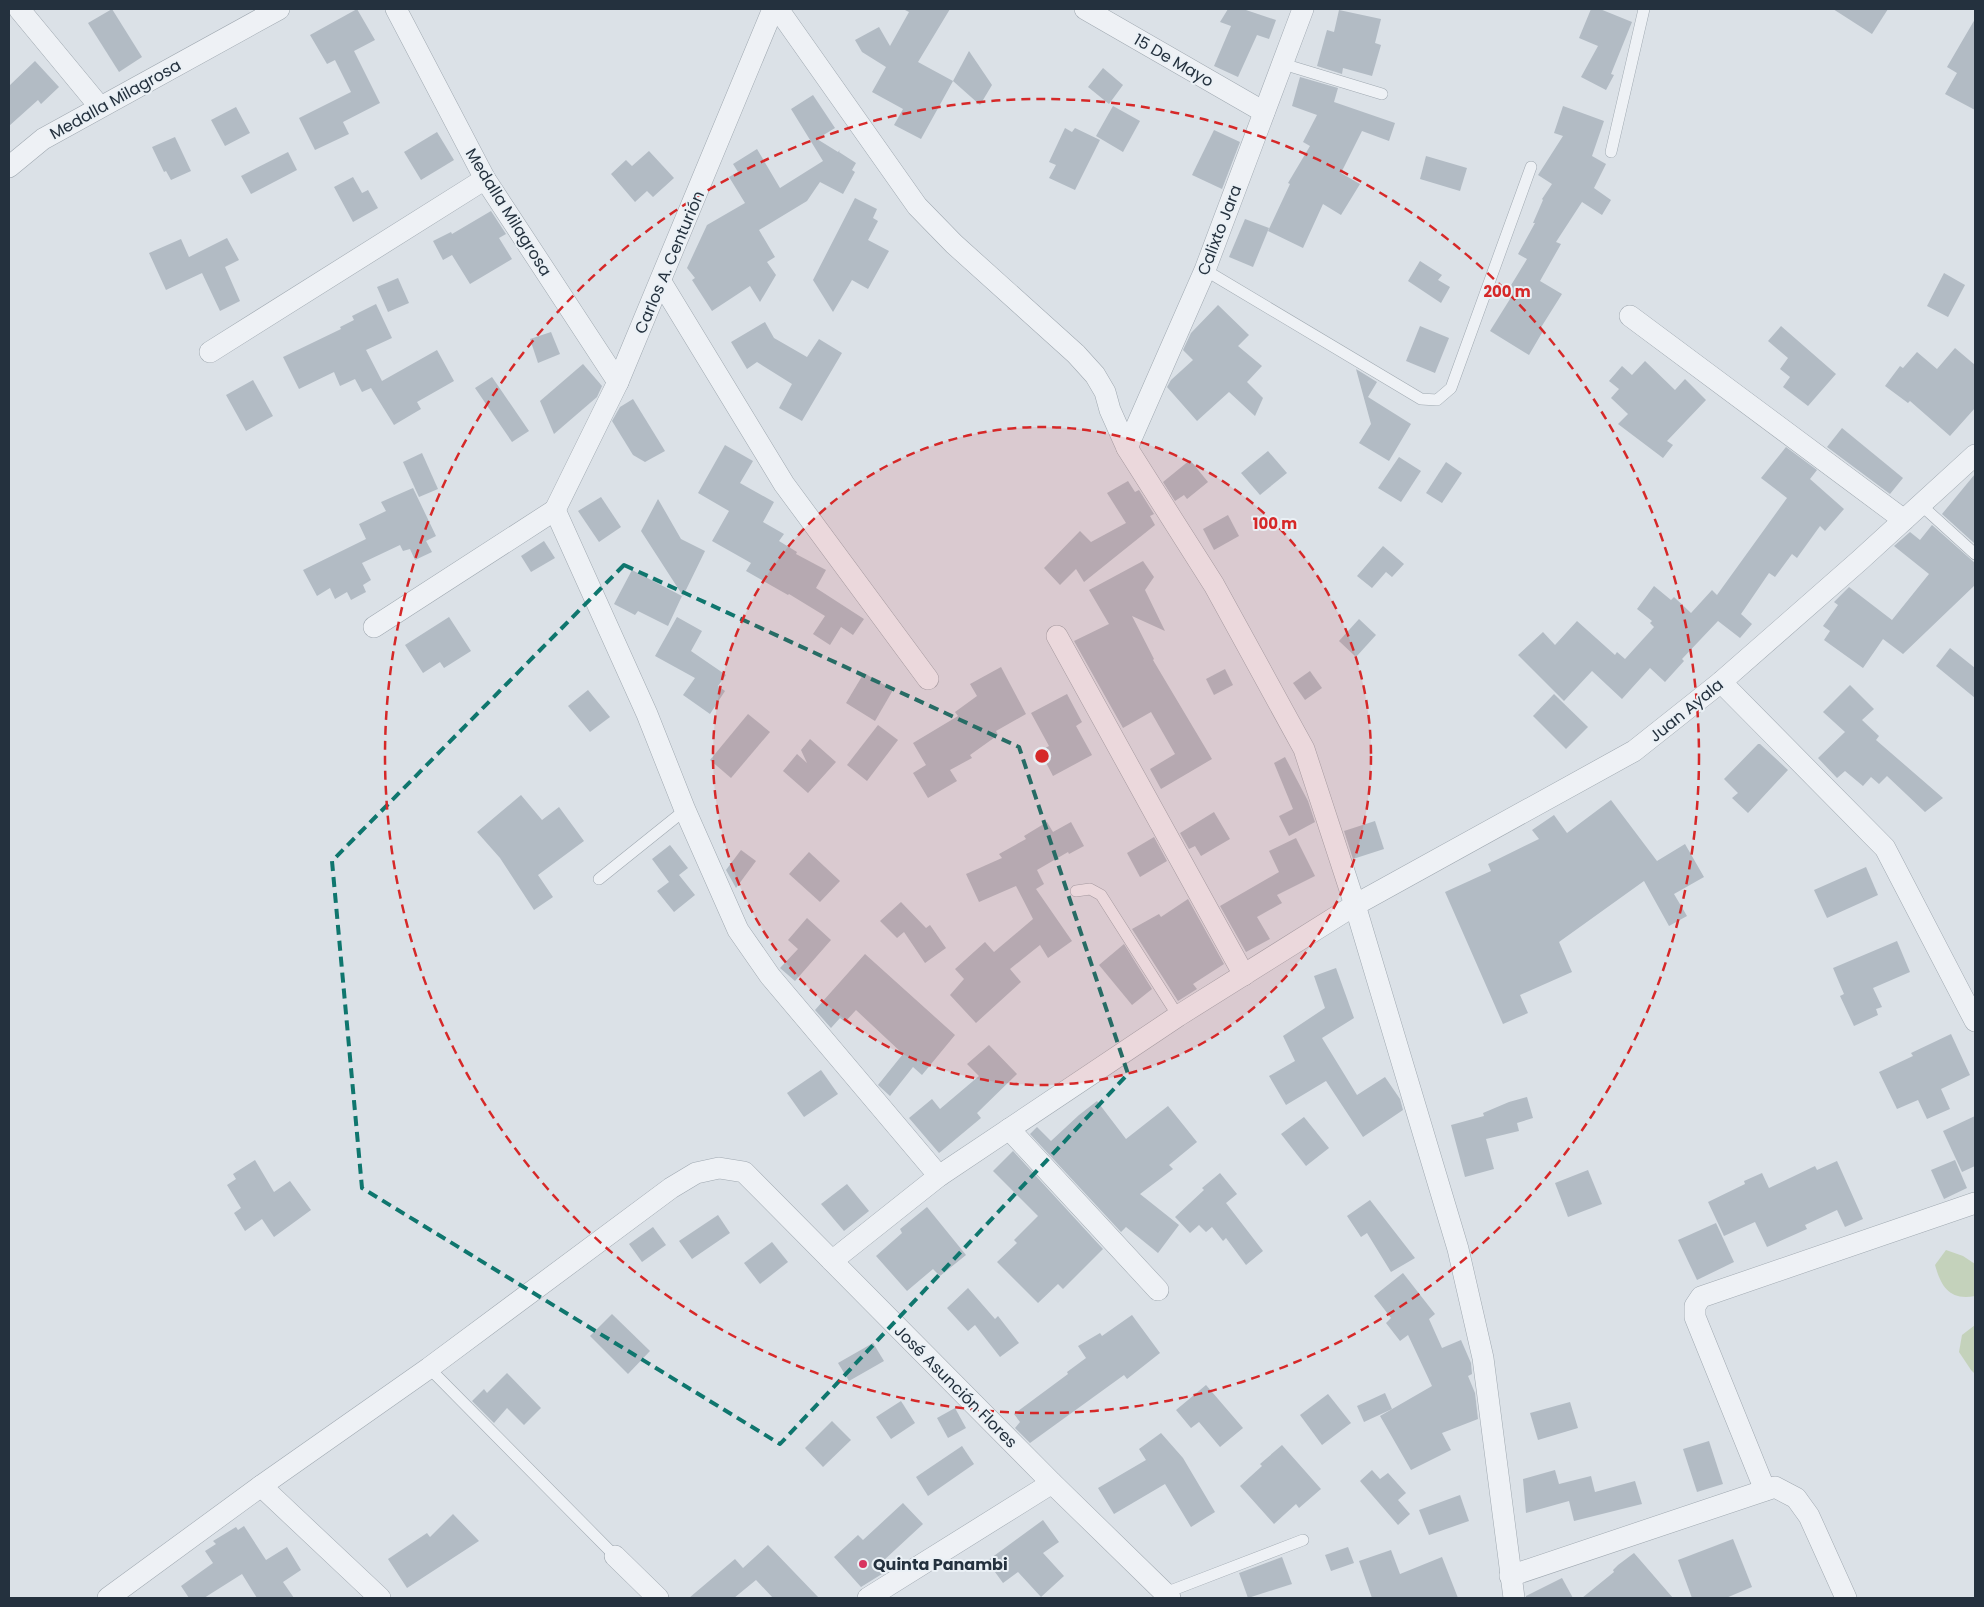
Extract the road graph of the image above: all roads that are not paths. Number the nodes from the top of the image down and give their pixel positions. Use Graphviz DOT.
graph roads {
  1 [pos="18,9"];
  2 [pos="279,9"];
  3 [pos="396,9"];
  4 [pos="773,9"];
  5 [pos="778,9"];
  6 [pos="1085,9"];
  7 [pos="1303,9"];
  8 [pos="1644,9"];
  9 [pos="1283,64"];
  10 [pos="1382,94"];
  11 [pos="100,107"];
  12 [pos="1264,112"];
  13 [pos="1611,152"];
  14 [pos="9,167"];
  15 [pos="1531,167"];
  16 [pos="485,178"];
  17 [pos="1205,270"];
  18 [pos="661,282"];
  19 [pos="1630,316"];
  20 [pos="210,352"];
  21 [pos="618,382"];
  22 [pos="1127,448"];
  23 [pos="1975,455"];
  24 [pos="1920,505"];
  25 [pos="555,510"];
  26 [pos="1904,520"];
  27 [pos="1975,554"];
  28 [pos="374,627"];
  29 [pos="1057,636"];
  30 [pos="928,679"];
  31 [pos="1721,682"];
  32 [pos="685,810"];
  33 [pos="599,879"];
  34 [pos="1076,891"];
  35 [pos="1355,905"];
  36 [pos="1244,975"];
  37 [pos="1178,1016"];
  38 [pos="1975,1021"];
  39 [pos="1009,1129"];
  40 [pos="939,1176"];
  41 [pos="1975,1203"];
  42 [pos="832,1261"];
  43 [pos="1158,1290"];
  44 [pos="429,1368"];
  45 [pos="1052,1483"];
  46 [pos="261,1486"];
  47 [pos="1765,1490"];
  48 [pos="1303,1540"];
  49 [pos="615,1556"];
  50 [pos="1510,1576"];
  51 [pos="1167,1596"];
  52 [pos="108,1598"];
  53 [pos="380,1598"];
  54 [pos="658,1598"];
  55 [pos="868,1598"];
  56 [pos="1514,1598"];
  57 [pos="1846,1598"];
  1 -- 11 [label="street"];
  2 -- 11 [label="street, Medalla Milagrosa"];
  3 -- 16 [label="street, Medalla Milagrosa"];
  4 -- 18 [label="street, Carlos A. Centurión"];
  5 -- 22 [label="street"];
  6 -- 12 [label="street, 15 De Mayo"];
  7 -- 9 [label="street, Calixto Jara"];
  8 -- 13 [label="lane"];
  9 -- 10 [label="lane"];
  9 -- 12 [label="street, Calixto Jara"];
  11 -- 14 [label="street, Medalla Milagrosa"];
  12 -- 17 [label="street, Calixto Jara"];
  15 -- 17 [label="lane"];
  16 -- 20 [label="street"];
  16 -- 21 [label="street, Medalla Milagrosa"];
  17 -- 22 [label="street, Calixto Jara"];
  18 -- 21 [label="street, Carlos A. Centurión"];
  18 -- 30 [label="street"];
  19 -- 26 [label="street"];
  21 -- 25 [label="street, Carlos A. Centurión"];
  22 -- 35 [label="street"];
  23 -- 24 [label="street, Juan Ayala"];
  24 -- 26 [label="street, Juan Ayala"];
  24 -- 27 [label="lane"];
  25 -- 28 [label="street"];
  25 -- 32 [label="street"];
  26 -- 31 [label="street, Juan Ayala"];
  29 -- 36 [label="street"];
  31 -- 35 [label="street, Juan Ayala"];
  31 -- 38 [label="street"];
  32 -- 33 [label="lane"];
  32 -- 40 [label="street"];
  34 -- 37 [label="lane"];
  35 -- 36 [label="street, Juan Ayala"];
  35 -- 50 [label="street"];
  36 -- 37 [label="street, Juan Ayala"];
  37 -- 39 [label="street, Juan Ayala"];
  39 -- 40 [label="street, Juan Ayala"];
  39 -- 43 [label="street"];
  40 -- 42 [label="street, Juan Ayala"];
  41 -- 47 [label="street"];
  42 -- 44 [label="street, José Asunción Flores"];
  42 -- 45 [label="street, José Asunción Flores"];
  44 -- 46 [label="street"];
  44 -- 49 [label="lane"];
  45 -- 51 [label="street, José Asunción Flores"];
  45 -- 55 [label="street"];
  46 -- 52 [label="street"];
  46 -- 53 [label="street"];
  47 -- 50 [label="street"];
  47 -- 57 [label="street"];
  48 -- 51 [label="lane"];
  49 -- 54 [label="street"];
  50 -- 56 [label="street"];
}
